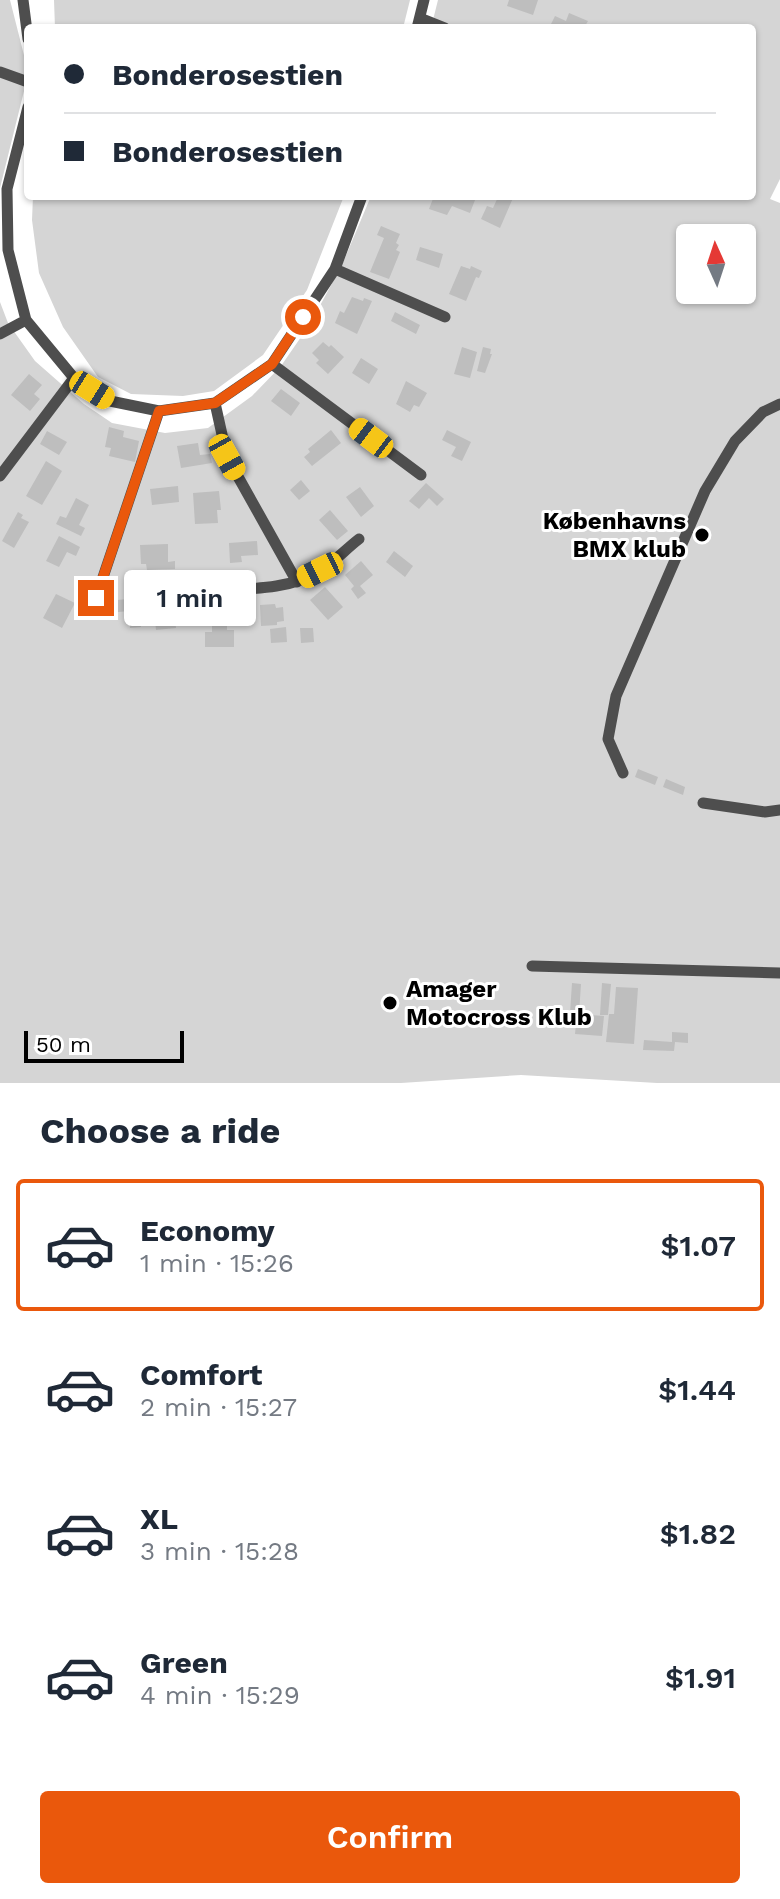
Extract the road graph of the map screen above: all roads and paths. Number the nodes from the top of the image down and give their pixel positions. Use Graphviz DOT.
graph roads {
  1 [pos="23,0"];
  2 [pos="424,0"];
  3 [pos="418,23"];
  4 [pos="26,24"];
  5 [pos="0,72"];
  6 [pos="24,81"];
  7 [pos="24,120"];
  8 [pos="4,188"];
  9 [pos="361,200"];
  10 [pos="4,251"];
  11 [pos="335,269"];
  12 [pos="445,317"];
  13 [pos="26,320"];
  14 [pos="0,334"];
  15 [pos="272,364"];
  16 [pos="74,378"];
  17 [pos="215,403"];
  18 [pos="780,404"];
  19 [pos="159,411"];
  20 [pos="421,475"];
  21 [pos="0,476"];
  22 [pos="359,539"];
  23 [pos="297,582"];
  24 [pos="202,591"];
  25 [pos="96,598"];
  26 [pos="623,773"];
  27 [pos="703,803"];
  28 [pos="780,810"];
  29 [pos="532,966"];
  30 [pos="780,973"];
  1 -- 4 [label="lane"];
  2 -- 3 [label="lane"];
  5 -- 6 [label="lane"];
  7 -- 8 [label="lane"];
  8 -- 10 [label="lane"];
  9 -- 11 [label="lane"];
  10 -- 13 [label="lane"];
  11 -- 12 [label="lane"];
  11 -- 15 [label="lane"];
  13 -- 14 [label="lane"];
  13 -- 16 [label="lane"];
  15 -- 17 [label="lane"];
  15 -- 20 [label="lane"];
  16 -- 19 [label="lane"];
  16 -- 21 [label="lane"];
  17 -- 19 [label="lane"];
  17 -- 23 [label="lane"];
  18 -- 26 [label="lane"];
  19 -- 25 [label="lane"];
  22 -- 23 [label="lane"];
  23 -- 24 [label="lane"];
  27 -- 28 [label="lane"];
  29 -- 30 [label="lane"];
}
